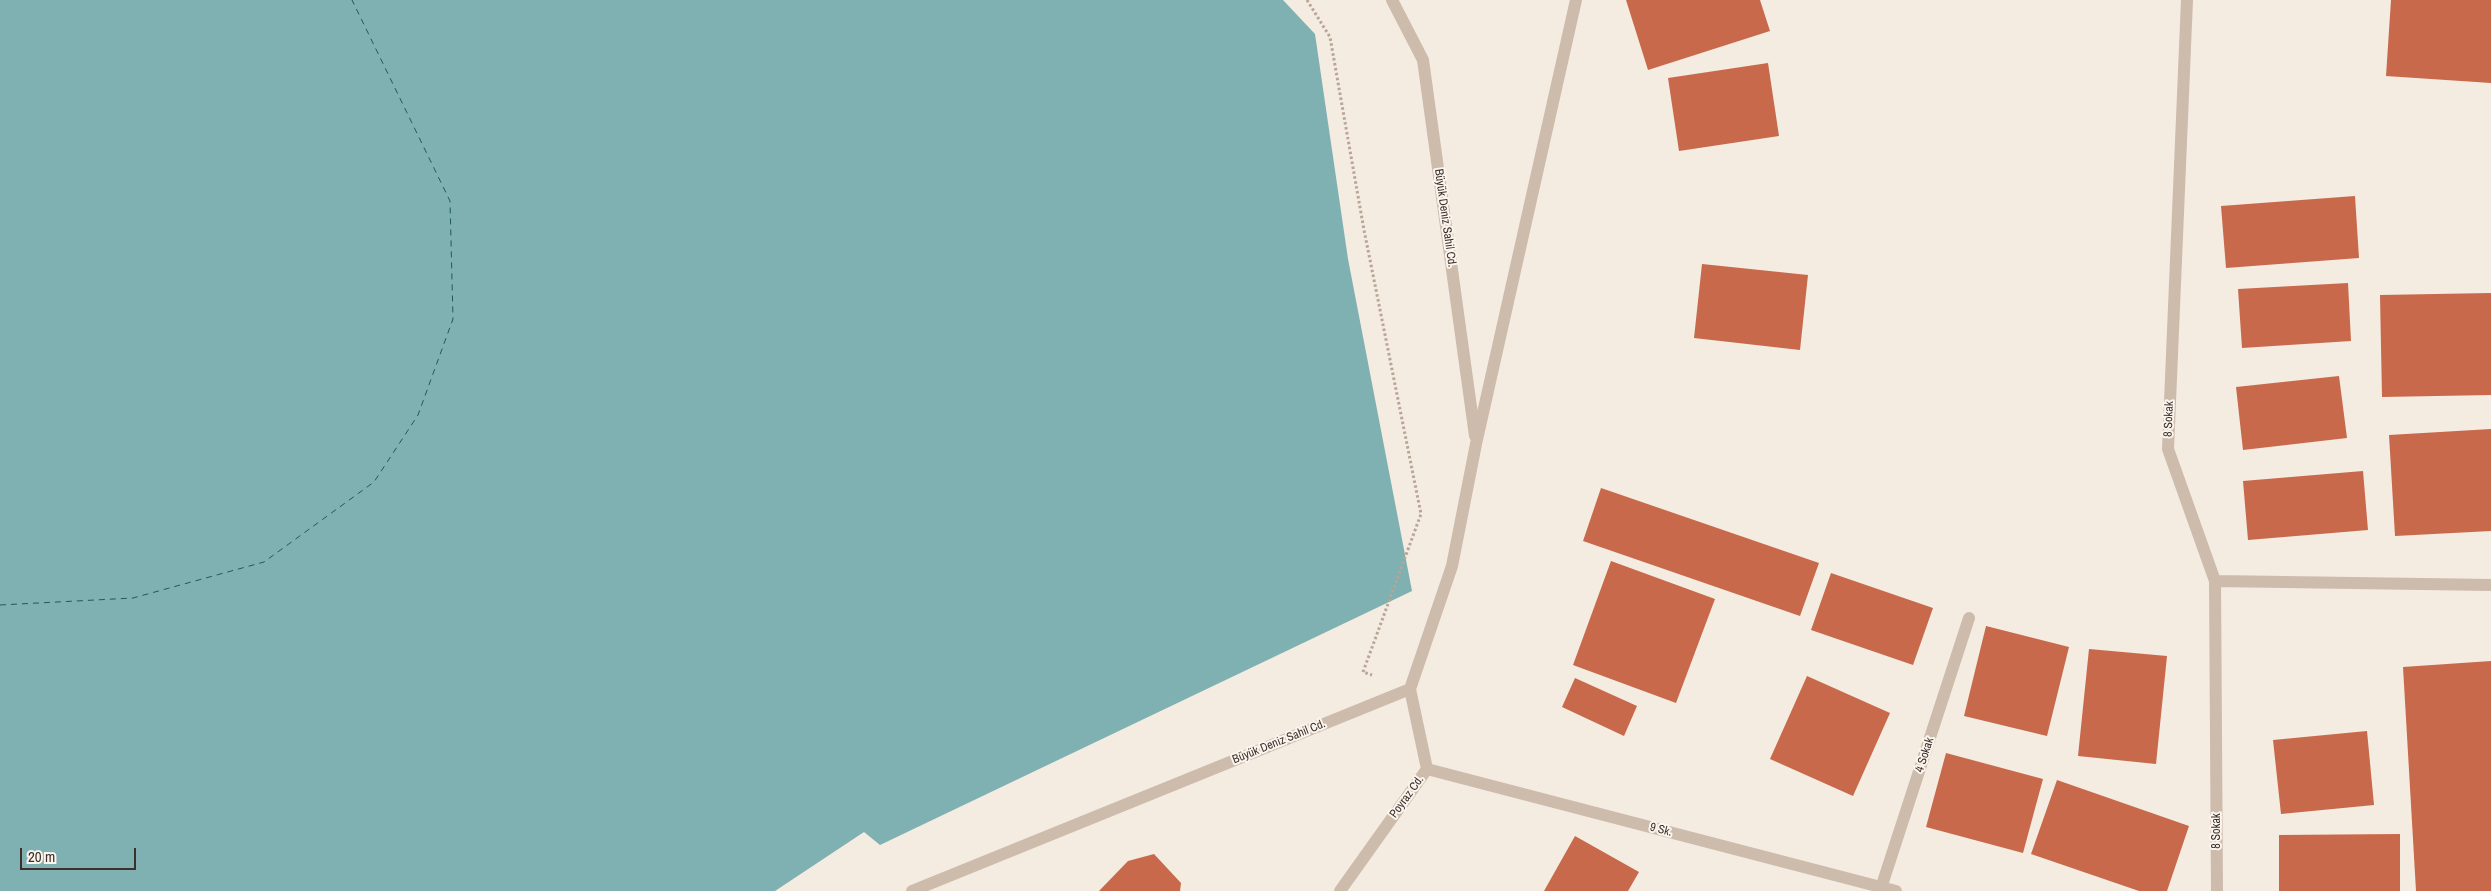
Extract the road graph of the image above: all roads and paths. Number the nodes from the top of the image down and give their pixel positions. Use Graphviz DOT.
graph roads {
  1 [pos="1307,0"];
  2 [pos="1392,0"];
  3 [pos="1576,0"];
  4 [pos="2187,0"];
  5 [pos="1476,444"];
  6 [pos="2214,581"];
  7 [pos="2491,585"];
  8 [pos="1969,618"];
  9 [pos="1410,688"];
  10 [pos="1427,769"];
  11 [pos="1880,889"];
  12 [pos="912,891"];
  13 [pos="1340,891"];
  14 [pos="1896,891"];
  15 [pos="2217,891"];
  1 -- 9 [label="path"];
  2 -- 5 [label="street, Büyük Deniz Sahil Cd."];
  3 -- 5 [label="street, Büyük Deniz Sahil Cd."];
  4 -- 6 [label="street, 8 Sokak"];
  5 -- 9 [label="street, Büyük Deniz Sahil Cd."];
  6 -- 7 [label="street"];
  6 -- 15 [label="street, 8 Sokak"];
  8 -- 11 [label="street, 4 Sokak"];
  9 -- 10 [label="street, Poyraz Cd."];
  9 -- 12 [label="street, Büyük Deniz Sahil Cd."];
  10 -- 11 [label="street, 9 Sk."];
  10 -- 13 [label="street, Poyraz Cd."];
  11 -- 14 [label="street, 9 Sk."];
}
